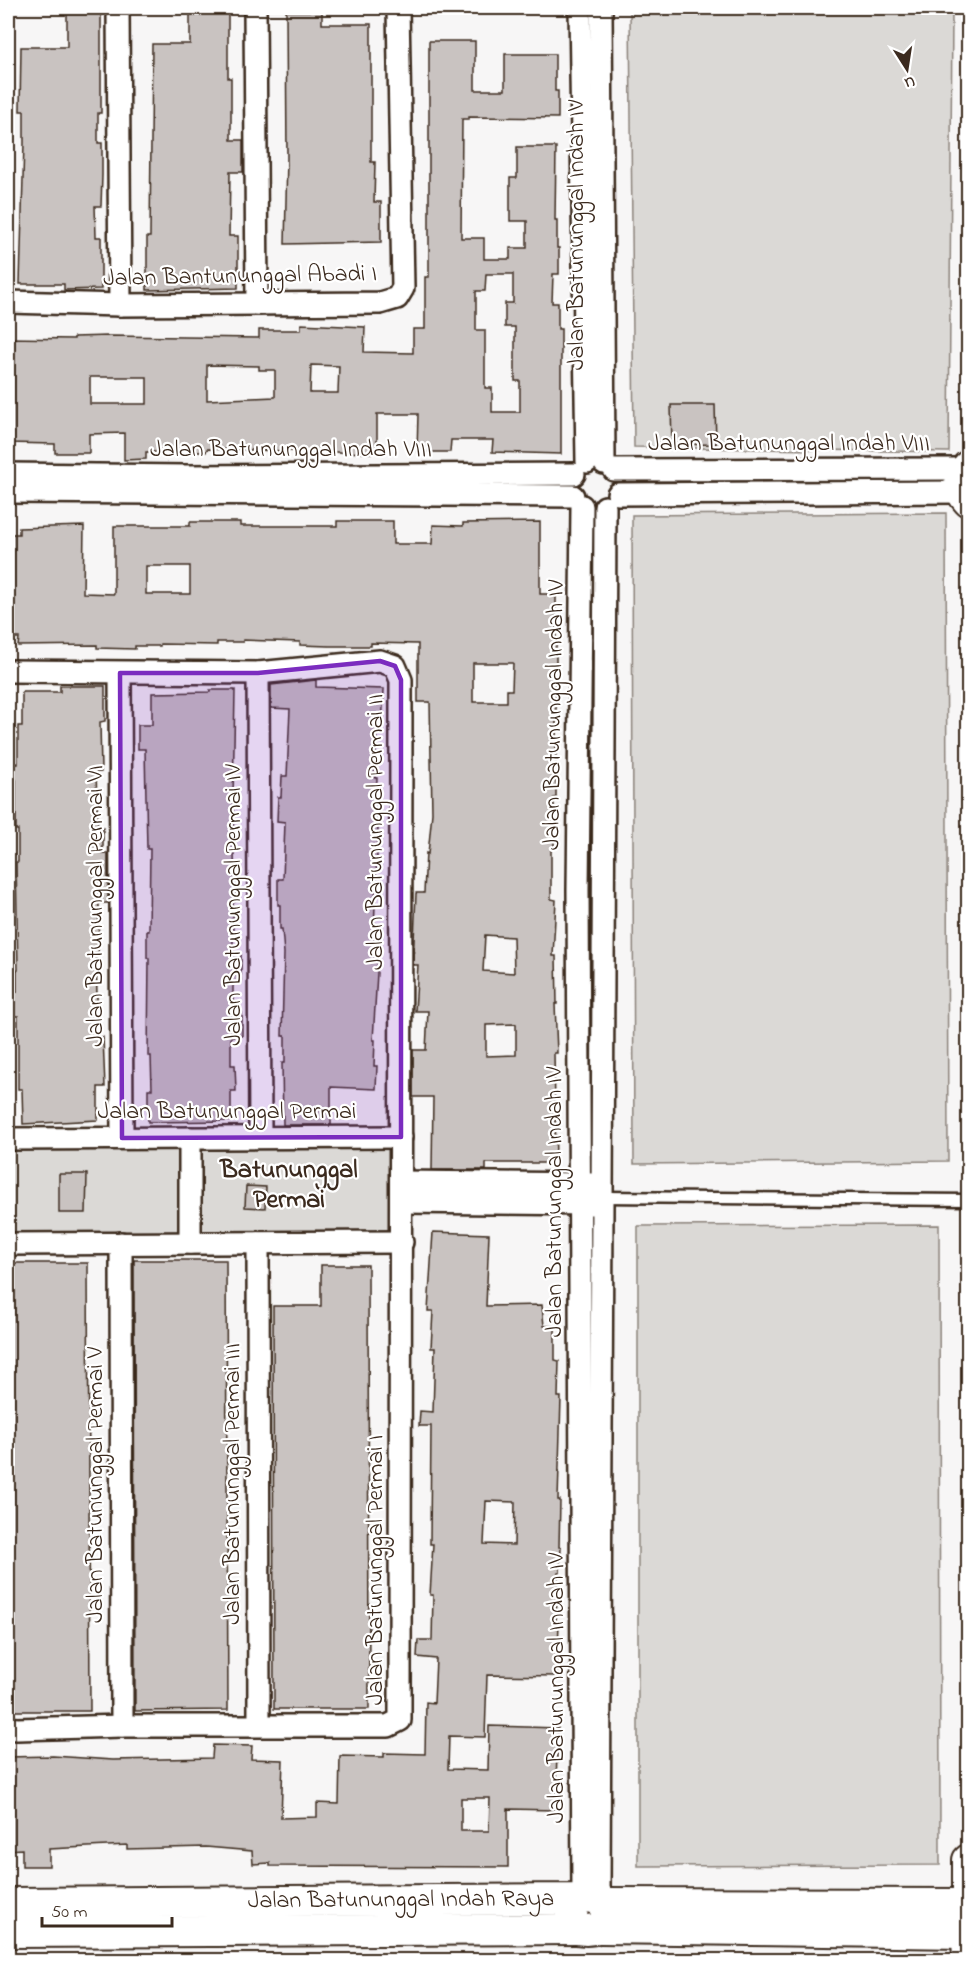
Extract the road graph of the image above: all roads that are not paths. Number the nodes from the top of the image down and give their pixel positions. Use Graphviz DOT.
graph roads {
  1 [pos="118,8"];
  2 [pos="255,8"];
  3 [pos="398,8"];
  4 [pos="580,8"];
  5 [pos="601,8"];
  6 [pos="591,67"];
  7 [pos="8,302"];
  8 [pos="257,304"];
  9 [pos="120,305"];
  10 [pos="595,467"];
  11 [pos="8,474"];
  12 [pos="966,482"];
  13 [pos="186,485"];
  14 [pos="8,492"];
  15 [pos="578,501"];
  16 [pos="612,501"];
  17 [pos="8,671"];
  18 [pos="120,673"];
  19 [pos="258,673"];
  20 [pos="578,890"];
  21 [pos="603,890"];
  22 [pos="260,1137"];
  23 [pos="401,1137"];
  24 [pos="122,1138"];
  25 [pos="190,1138"];
  26 [pos="8,1139"];
  27 [pos="402,1192"];
  28 [pos="580,1194"];
  29 [pos="602,1195"];
  30 [pos="969,1200"];
  31 [pos="402,1242"];
  32 [pos="121,1243"];
  33 [pos="190,1243"];
  34 [pos="258,1243"];
  35 [pos="8,1244"];
  36 [pos="591,1535"];
  37 [pos="259,1725"];
  38 [pos="122,1726"];
  39 [pos="8,1728"];
  40 [pos="969,1860"];
  41 [pos="8,1903"];
  42 [pos="590,1909"];
  43 [pos="967,1925"];
  44 [pos="8,1932"];
  1 -- 9 [label="street"];
  2 -- 8 [label="street"];
  3 -- 8 [label="street, Jalan Bantununggal Abadi I"];
  4 -- 6 [label="street, Jalan Batununggal Indah IV"];
  5 -- 6 [label="street, Jalan Batununggal Indah IV"];
  6 -- 10 [label="street, Jalan Batununggal Indah IV"];
  7 -- 9 [label="street, Jalan Bantununggal Abadi I"];
  8 -- 9 [label="street, Jalan Bantununggal Abadi I"];
  10 -- 12 [label="street, Jalan Batununggal Indah VIII"];
  10 -- 13 [label="street, Jalan Batununggal Indah VIII"];
  10 -- 15 [label="street"];
  10 -- 16 [label="street"];
  11 -- 13 [label="street, Jalan Batununggal Indah VIII"];
  12 -- 16 [label="street, Jalan Batununggal Indah VIII"];
  13 -- 14 [label="street, Jalan Batununggal Indah VIII"];
  13 -- 15 [label="street, Jalan Batununggal Indah VIII"];
  15 -- 16 [label="street"];
  15 -- 20 [label="street, Jalan Batununggal Indah IV"];
  16 -- 21 [label="street, Jalan Batununggal Indah IV"];
  17 -- 18 [label="street, Jalan Batununggal Permai II"];
  18 -- 19 [label="street, Jalan Batununggal Permai II"];
  18 -- 24 [label="street, Jalan Batununggal Permai VI"];
  19 -- 22 [label="street, Jalan Batununggal Permai IV"];
  19 -- 23 [label="street, Jalan Batununggal Permai II"];
  20 -- 21 [label="street"];
  20 -- 28 [label="street, Jalan Batununggal Indah IV"];
  21 -- 29 [label="street, Jalan Batununggal Indah IV"];
  22 -- 23 [label="street, Jalan Batununggal Permai"];
  22 -- 25 [label="street, Jalan Batununggal Permai"];
  23 -- 27 [label="street"];
  24 -- 25 [label="street, Jalan Batununggal Permai"];
  24 -- 26 [label="street, Jalan Batununggal Permai"];
  25 -- 33 [label="street"];
  27 -- 28 [label="street"];
  27 -- 31 [label="street"];
  28 -- 29 [label="street"];
  28 -- 36 [label="street, Jalan Batununggal Indah IV"];
  29 -- 30 [label="lane"];
  29 -- 36 [label="street, Jalan Batununggal Indah IV"];
  31 -- 34 [label="street"];
  31 -- 37 [label="street, Jalan Batununggal Permai I"];
  32 -- 33 [label="street"];
  32 -- 35 [label="street"];
  32 -- 38 [label="street, Jalan Batununggal Permai V"];
  33 -- 34 [label="street"];
  34 -- 37 [label="street, Jalan Batununggal Permai III"];
  36 -- 42 [label="street, Jalan Batununggal Indah IV"];
  37 -- 38 [label="street, Jalan Batununggal Permai I"];
  38 -- 39 [label="street, Jalan Batununggal Permai I"];
  40 -- 43 [label="street"];
  41 -- 42 [label="street, Jalan Batununggal Indah Raya"];
  42 -- 43 [label="street, Jalan Batununggal Indah Raya"];
  42 -- 44 [label="street, Jalan Batununggal Indah Raya"];
}
